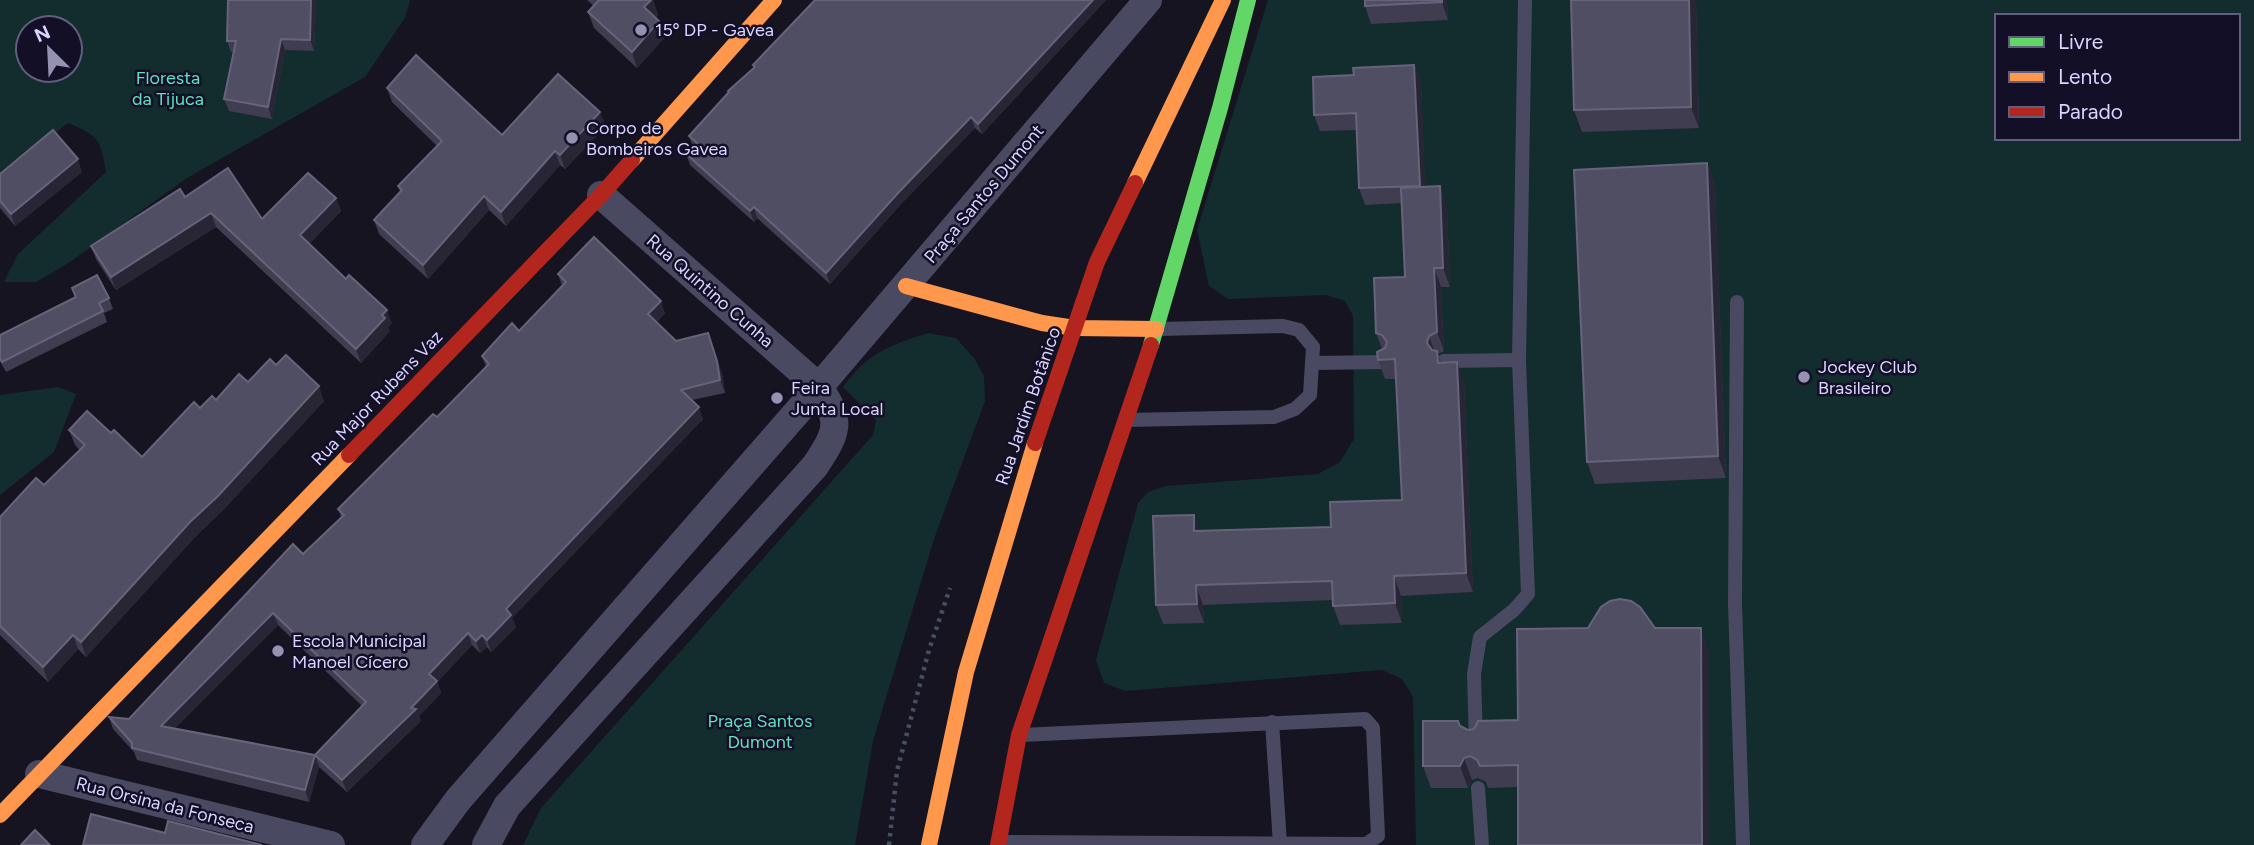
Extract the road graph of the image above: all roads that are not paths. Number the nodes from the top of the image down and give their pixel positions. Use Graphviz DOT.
graph roads {
  1 [pos="774,0"];
  2 [pos="1148,0"];
  3 [pos="1223,0"];
  4 [pos="1248,0"];
  5 [pos="1525,0"];
  6 [pos="601,195"];
  7 [pos="906,286"];
  8 [pos="1737,302"];
  9 [pos="1074,328"];
  10 [pos="1156,329"];
  11 [pos="1519,360"];
  12 [pos="1444,361"];
  13 [pos="1384,362"];
  14 [pos="1312,363"];
  15 [pos="819,387"];
  16 [pos="1126,420"];
  17 [pos="1272,722"];
  18 [pos="1019,736"];
  19 [pos="1476,743"];
  20 [pos="39,774"];
  21 [pos="1478,788"];
  22 [pos="0,815"];
  23 [pos="999,843"];
  24 [pos="1280,844"];
  25 [pos="331,845"];
  26 [pos="425,845"];
  27 [pos="486,845"];
  28 [pos="929,845"];
  29 [pos="1482,845"];
  30 [pos="1743,845"];
  1 -- 6 [label="main road, Rua Major Rubens Vaz"];
  2 -- 7 [label="street, Praça Santos Dumont"];
  3 -- 9 [label="main road, Rua Jardim Botânico"];
  4 -- 10 [label="main road"];
  5 -- 11 [label="lane"];
  6 -- 15 [label="street, Rua Quintino Cunha"];
  6 -- 20 [label="main road, Rua Major Rubens Vaz"];
  7 -- 9 [label="main road"];
  7 -- 15 [label="street, Praça Santos Dumont"];
  8 -- 30 [label="lane"];
  9 -- 10 [label="main road"];
  9 -- 28 [label="main road, Rua Jardim Botânico"];
  10 -- 14 [label="lane"];
  10 -- 16 [label="main road"];
  11 -- 12 [label="lane"];
  11 -- 19 [label="lane"];
  13 -- 14 [label="lane"];
  14 -- 16 [label="lane"];
  15 -- 26 [label="street, Praça Santos Dumont"];
  15 -- 27 [label="street"];
  16 -- 18 [label="main road"];
  17 -- 18 [label="lane"];
  17 -- 24 [label="lane"];
  17 -- 24 [label="lane"];
  18 -- 23 [label="main road"];
  20 -- 22 [label="main road, Rua Major Rubens Vaz"];
  20 -- 25 [label="street, Rua Orsina da Fonseca"];
  21 -- 29 [label="lane"];
  23 -- 24 [label="lane"];
}
